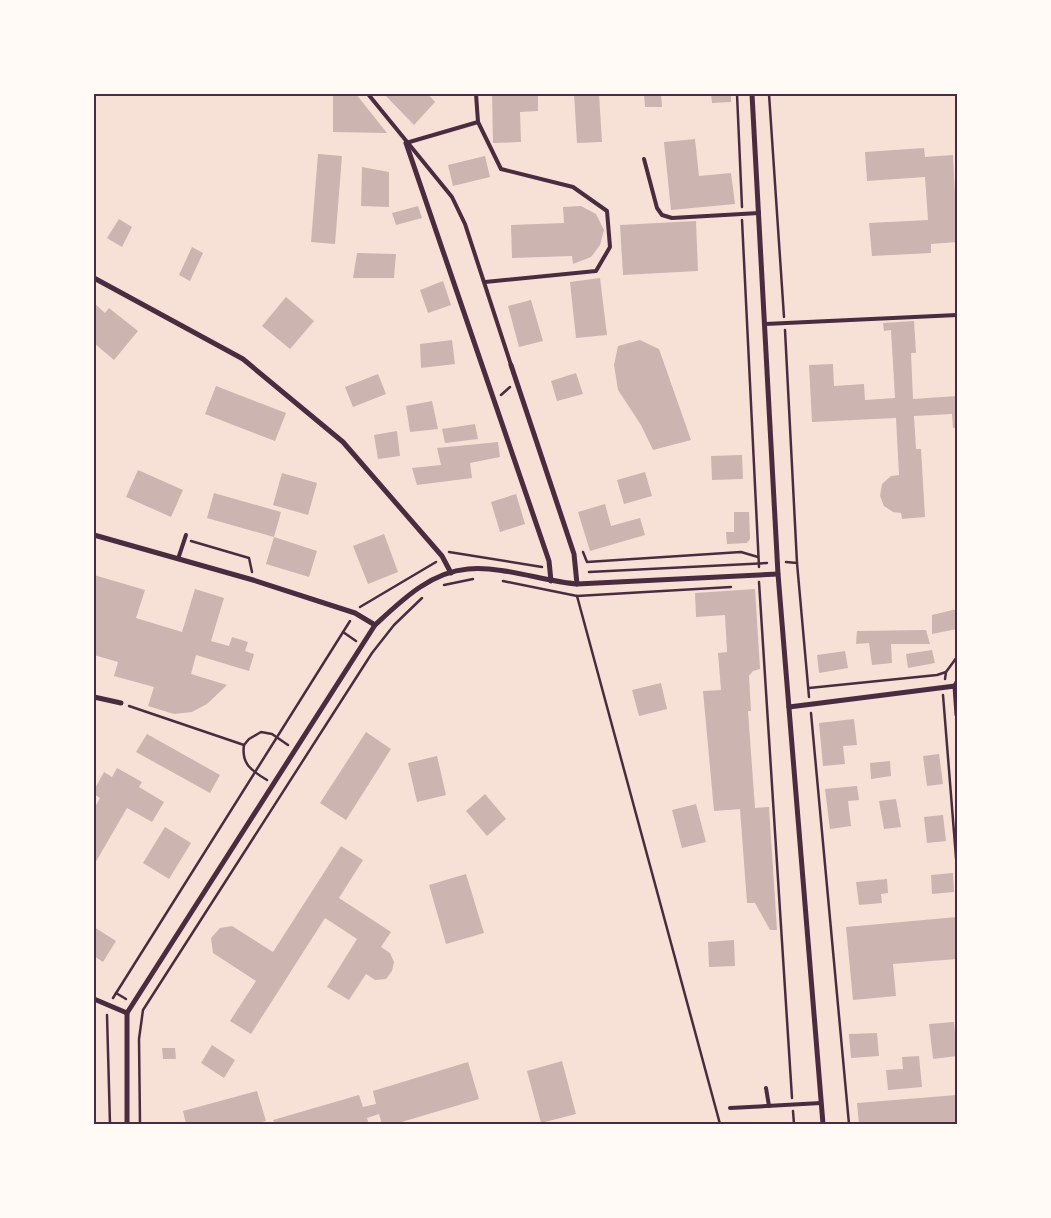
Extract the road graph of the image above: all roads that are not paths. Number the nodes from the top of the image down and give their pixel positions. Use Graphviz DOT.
graph roads {
  1 [pos="368,94"];
  2 [pos="476,94"];
  3 [pos="752,94"];
  4 [pos="478,122"];
  5 [pos="406,143"];
  6 [pos="644,159"];
  7 [pos="759,213"];
  8 [pos="94,278"];
  9 [pos="485,282"];
  10 [pos="957,314"];
  11 [pos="765,324"];
  12 [pos="511,365"];
  13 [pos="94,535"];
  14 [pos="185,537"];
  15 [pos="178,559"];
  16 [pos="452,573"];
  17 [pos="778,574"];
  18 [pos="551,582"];
  19 [pos="577,584"];
  20 [pos="375,625"];
  21 [pos="956,684"];
  22 [pos="94,697"];
  23 [pos="121,704"];
  24 [pos="790,706"];
  25 [pos="957,716"];
  26 [pos="94,999"];
  27 [pos="127,1013"];
  28 [pos="766,1088"];
  29 [pos="821,1103"];
  30 [pos="769,1106"];
  31 [pos="730,1108"];
  32 [pos="127,1124"];
  33 [pos="823,1124"];
  1 -- 5 [label="lane"];
  2 -- 4 [label="lane"];
  3 -- 7 [label="street"];
  4 -- 5 [label="lane"];
  4 -- 9 [label="lane"];
  5 -- 9 [label="lane"];
  5 -- 18 [label="street"];
  6 -- 7 [label="lane"];
  7 -- 11 [label="street"];
  8 -- 16 [label="street"];
  9 -- 12 [label="lane"];
  10 -- 11 [label="lane"];
  11 -- 17 [label="street"];
  12 -- 19 [label="street"];
  13 -- 15 [label="street"];
  14 -- 15 [label="lane"];
  15 -- 20 [label="street"];
  16 -- 18 [label="street"];
  16 -- 20 [label="street"];
  17 -- 19 [label="street"];
  17 -- 24 [label="street"];
  18 -- 19 [label="street"];
  20 -- 27 [label="street"];
  21 -- 24 [label="street"];
  21 -- 25 [label="street"];
  22 -- 23 [label="street"];
  24 -- 29 [label="street"];
  26 -- 27 [label="street"];
  27 -- 32 [label="street"];
  28 -- 30 [label="lane"];
  29 -- 30 [label="lane"];
  29 -- 33 [label="street"];
  30 -- 31 [label="lane"];
}
